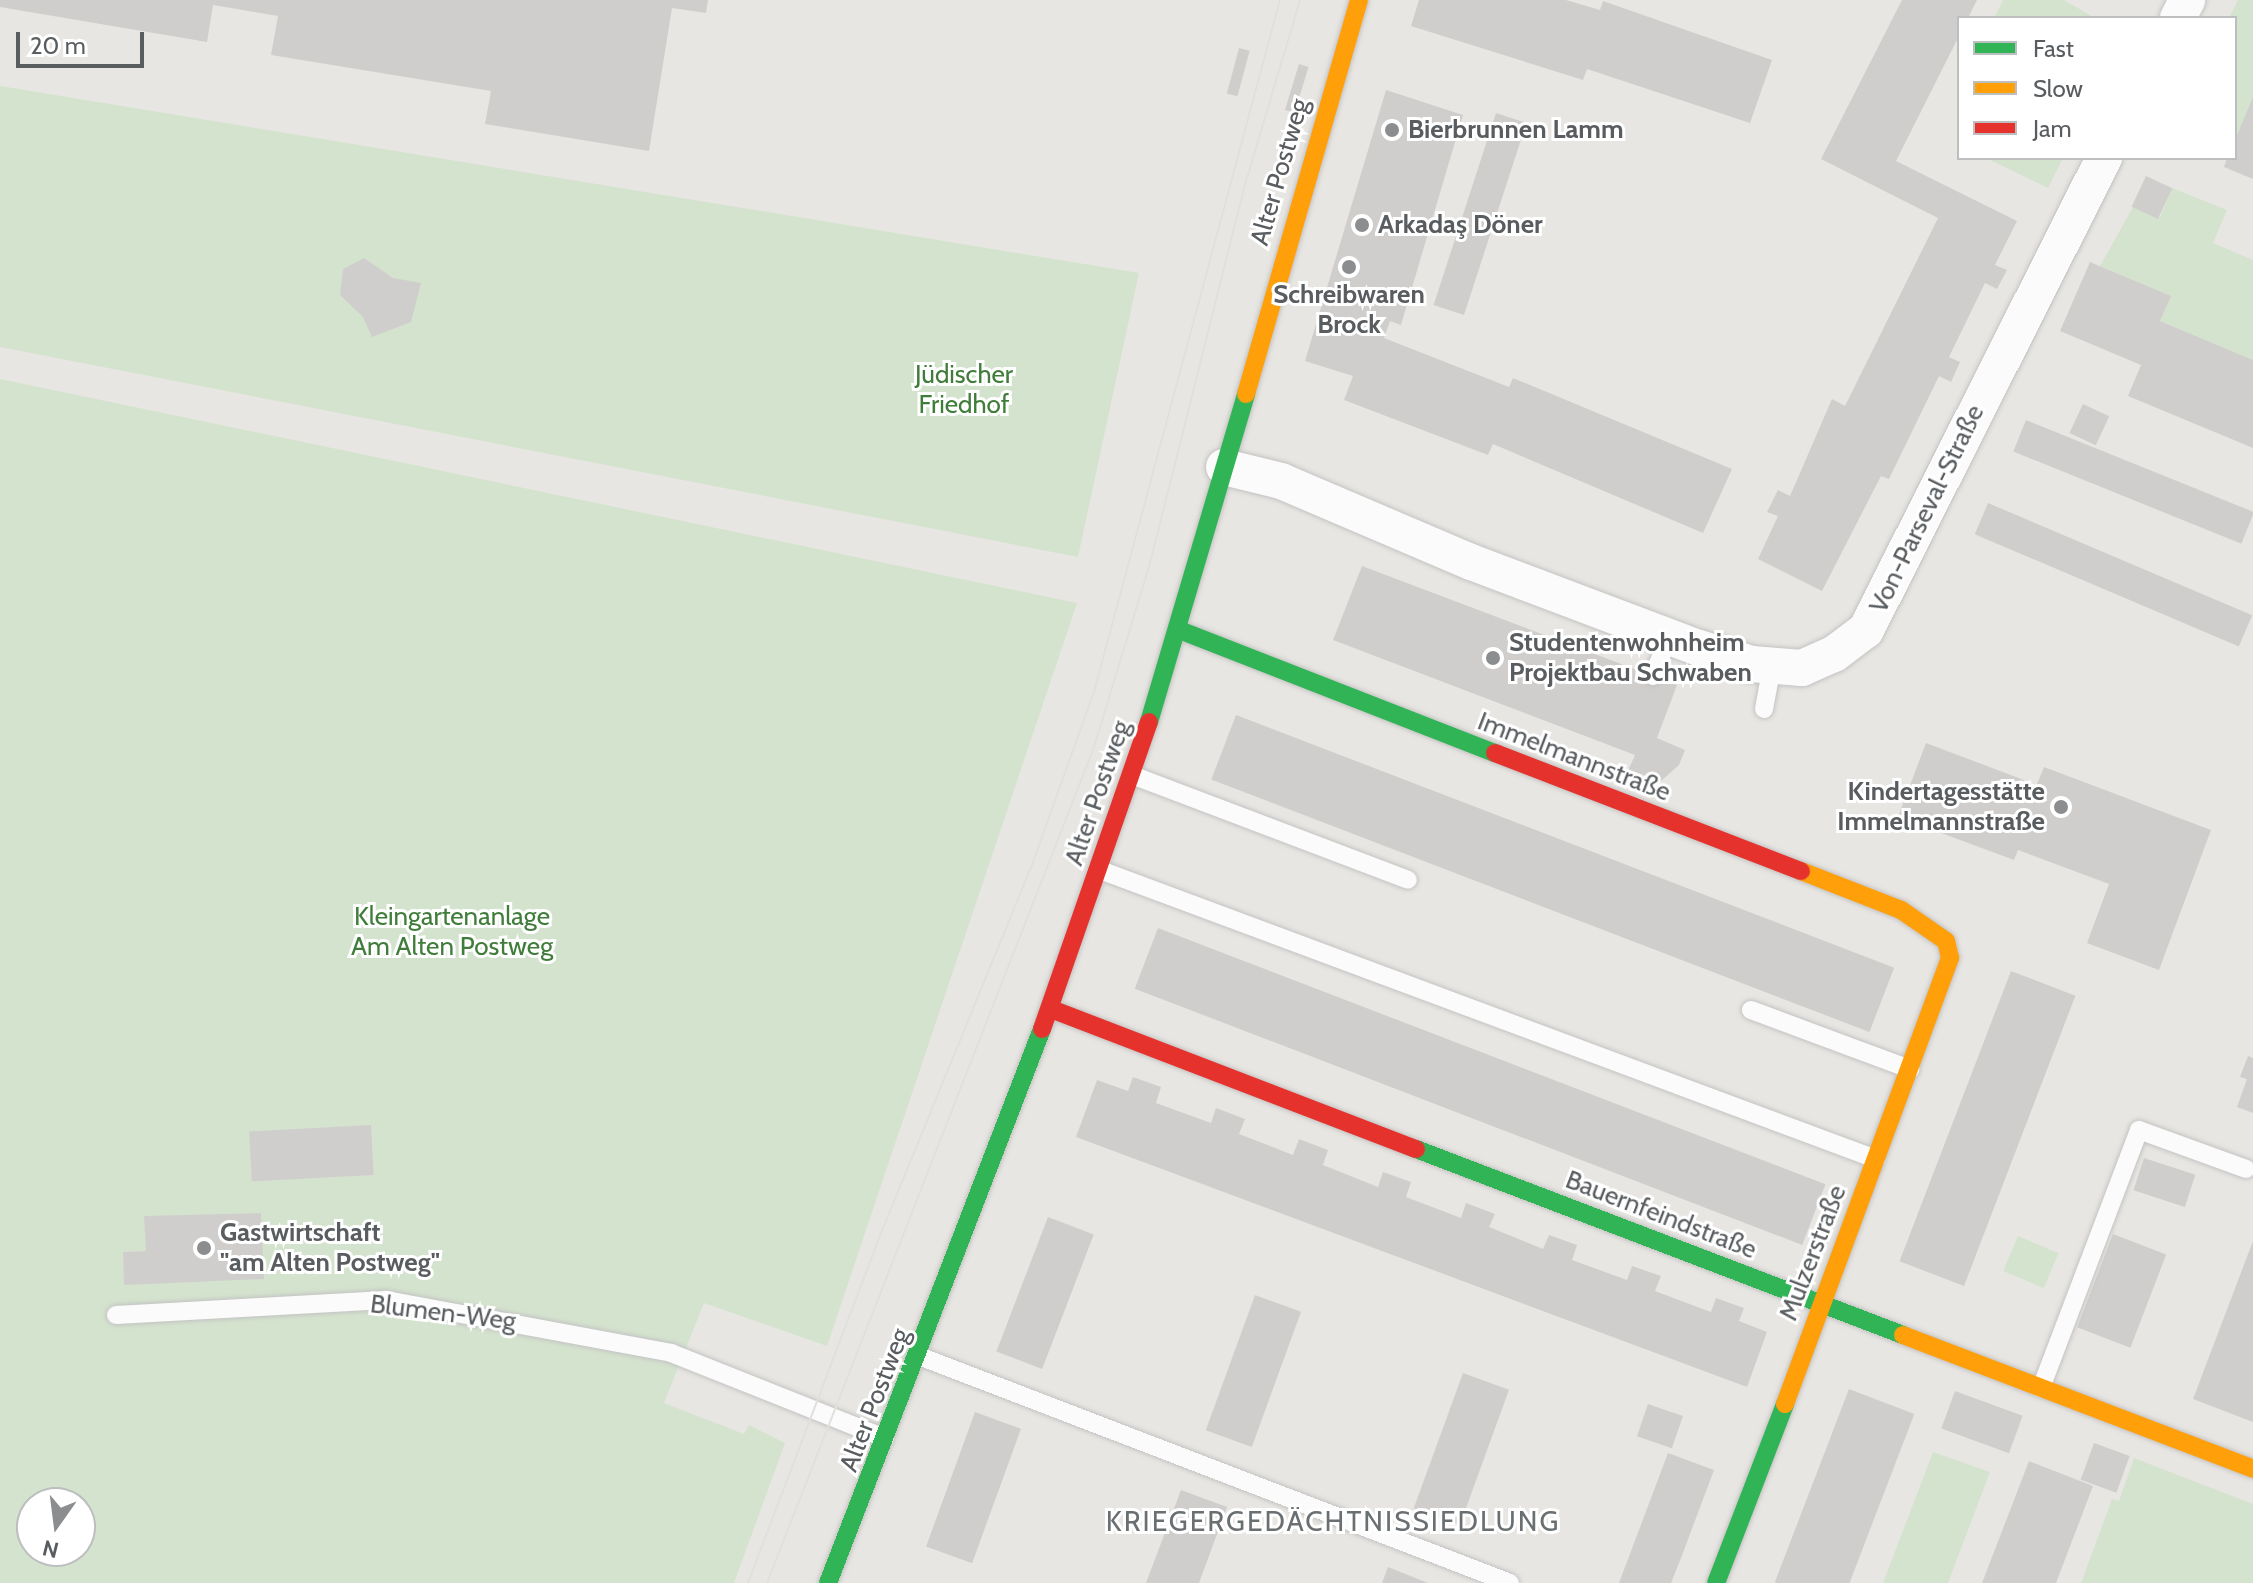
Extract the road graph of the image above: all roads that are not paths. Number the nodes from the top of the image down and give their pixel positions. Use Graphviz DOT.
graph roads {
  1 [pos="1359,0"];
  2 [pos="2103,160"];
  3 [pos="1224,467"];
  4 [pos="1179,630"];
  5 [pos="1669,637"];
  6 [pos="1772,666"];
  7 [pos="1653,676"];
  8 [pos="1764,709"];
  9 [pos="1132,775"];
  10 [pos="1100,870"];
  11 [pos="1408,880"];
  12 [pos="1946,941"];
  13 [pos="1051,1009"];
  14 [pos="1751,1010"];
  15 [pos="1910,1069"];
  16 [pos="1876,1159"];
  17 [pos="2246,1169"];
  18 [pos="1822,1305"];
  19 [pos="116,1315"];
  20 [pos="919,1356"];
  21 [pos="2041,1388"];
  22 [pos="888,1439"];
  23 [pos="2253,1469"];
  24 [pos="828,1583"];
  25 [pos="1510,1583"];
  26 [pos="1716,1583"];
  1 -- 3 [label="street, Alter Postweg"];
  2 -- 6 [label="street, Von-Parseval-Straße"];
  3 -- 4 [label="street, Alter Postweg"];
  3 -- 5 [label="street, Von-Parseval-Straße"];
  4 -- 9 [label="street, Alter Postweg"];
  4 -- 12 [label="street, Immelmannstraße"];
  5 -- 6 [label="street, Von-Parseval-Straße"];
  5 -- 7 [label="lane"];
  6 -- 8 [label="lane"];
  9 -- 10 [label="street, Alter Postweg"];
  9 -- 11 [label="lane"];
  10 -- 13 [label="street, Alter Postweg"];
  10 -- 16 [label="lane"];
  12 -- 15 [label="street, Mulzerstraße"];
  13 -- 18 [label="street, Bauernfeindstraße"];
  13 -- 20 [label="street, Alter Postweg"];
  14 -- 15 [label="lane"];
  15 -- 16 [label="street, Mulzerstraße"];
  16 -- 18 [label="street, Mulzerstraße"];
  17 -- 21 [label="lane"];
  18 -- 21 [label="street, Bauernfeindstraße"];
  18 -- 26 [label="street, Mulzerstraße"];
  19 -- 22 [label="lane, Blumen-Weg"];
  20 -- 22 [label="street, Alter Postweg"];
  20 -- 25 [label="lane"];
  21 -- 23 [label="street, Bauernfeindstraße"];
  22 -- 24 [label="street, Alter Postweg"];
}
